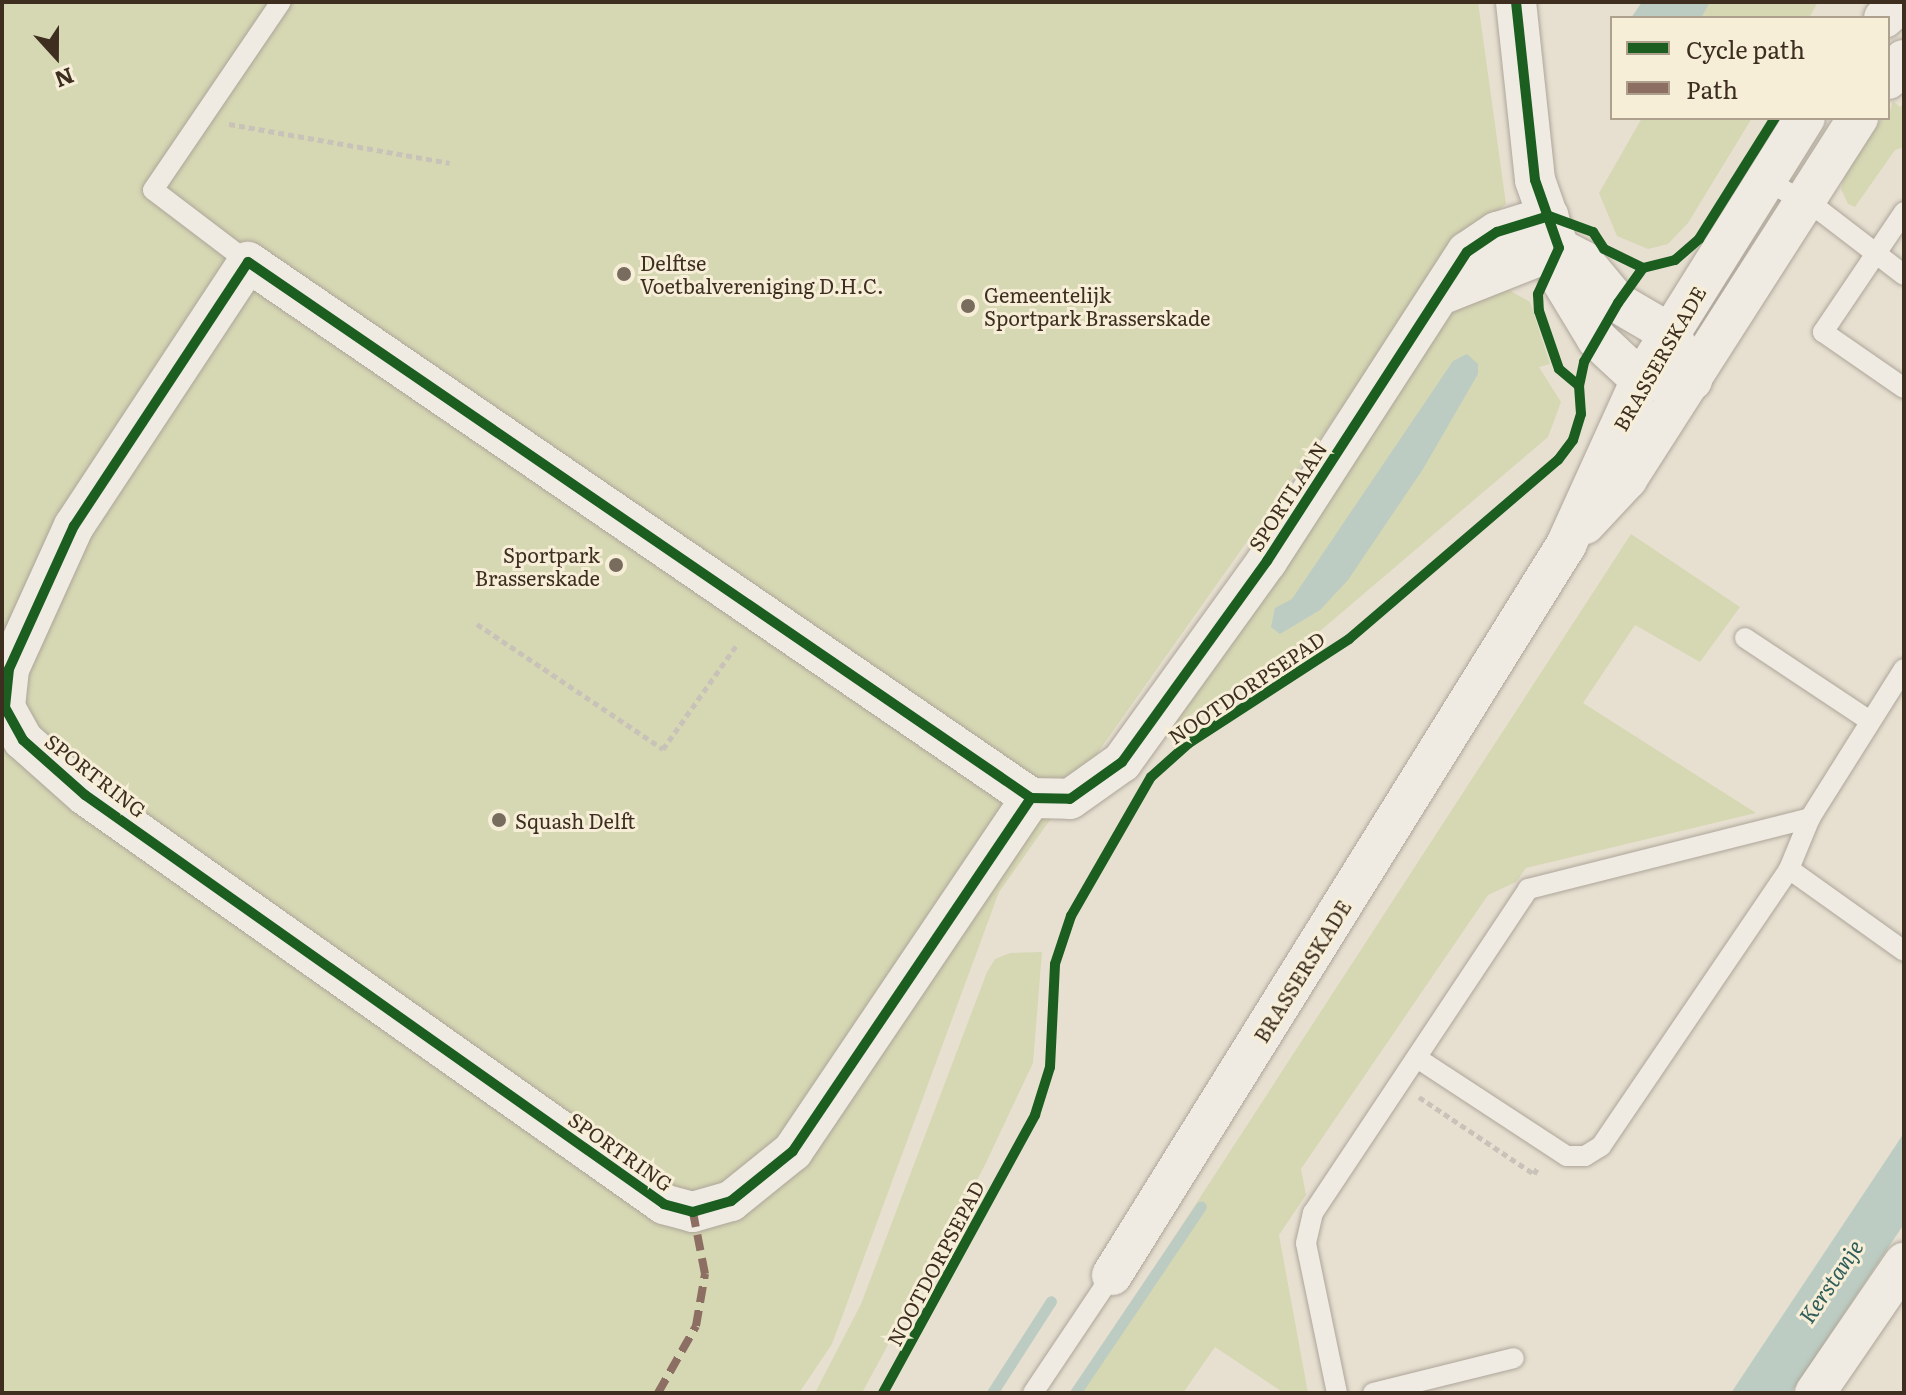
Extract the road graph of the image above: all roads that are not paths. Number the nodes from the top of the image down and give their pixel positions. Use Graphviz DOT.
graph roads {
  1 [pos="281,2"];
  2 [pos="1516,2"];
  3 [pos="1902,2"];
  4 [pos="1886,16"];
  5 [pos="1904,60"];
  6 [pos="1890,77"];
  7 [pos="1804,120"];
  8 [pos="1857,120"];
  9 [pos="1766,180"];
  10 [pos="1803,200"];
  11 [pos="1904,212"];
  12 [pos="1554,232"];
  13 [pos="1875,254"];
  14 [pos="248,262"];
  15 [pos="1904,275"];
  16 [pos="1671,334"];
  17 [pos="1641,380"];
  18 [pos="1692,380"];
  19 [pos="1904,388"];
  20 [pos="1566,545"];
  21 [pos="1745,638"];
  22 [pos="1904,669"];
  23 [pos="1870,721"];
  24 [pos="1044,799"];
  25 [pos="1810,818"];
  26 [pos="1789,869"];
  27 [pos="1904,951"];
  28 [pos="1417,1058"];
  29 [pos="1904,1263"];
  30 [pos="1112,1275"];
  31 [pos="1514,1358"];
  32 [pos="1033,1393"];
  33 [pos="1337,1393"];
  34 [pos="1373,1393"];
  35 [pos="1815,1393"];
  1 -- 14 [label="lane"];
  2 -- 12 [label="street"];
  3 -- 4 [label="street"];
  5 -- 6 [label="street"];
  7 -- 9 [label="street, BRASSERSKADE"];
  8 -- 10 [label="street, BRASSERSKADE"];
  9 -- 10 [label="lane"];
  9 -- 16 [label="street, BRASSERSKADE"];
  10 -- 13 [label="lane"];
  10 -- 18 [label="street, BRASSERSKADE"];
  11 -- 13 [label="lane"];
  12 -- 16 [label="street"];
  12 -- 17 [label="street"];
  12 -- 24 [label="street, SPORTLAAN"];
  13 -- 15 [label="lane"];
  13 -- 19 [label="lane"];
  14 -- 24 [label="street"];
  14 -- 24 [label="street, SPORTRING"];
  16 -- 17 [label="street, BRASSERSKADE"];
  16 -- 18 [label="street"];
  17 -- 18 [label="street"];
  17 -- 20 [label="street, BRASSERSKADE"];
  18 -- 20 [label="street, BRASSERSKADE"];
  20 -- 30 [label="street, BRASSERSKADE"];
  21 -- 23 [label="lane"];
  22 -- 23 [label="lane"];
  23 -- 25 [label="lane"];
  25 -- 26 [label="lane"];
  25 -- 28 [label="lane"];
  26 -- 27 [label="lane"];
  26 -- 28 [label="lane"];
  28 -- 33 [label="lane"];
  29 -- 35 [label="street"];
  30 -- 32 [label="lane, BRASSERSKADE"];
  31 -- 34 [label="lane"];
}
